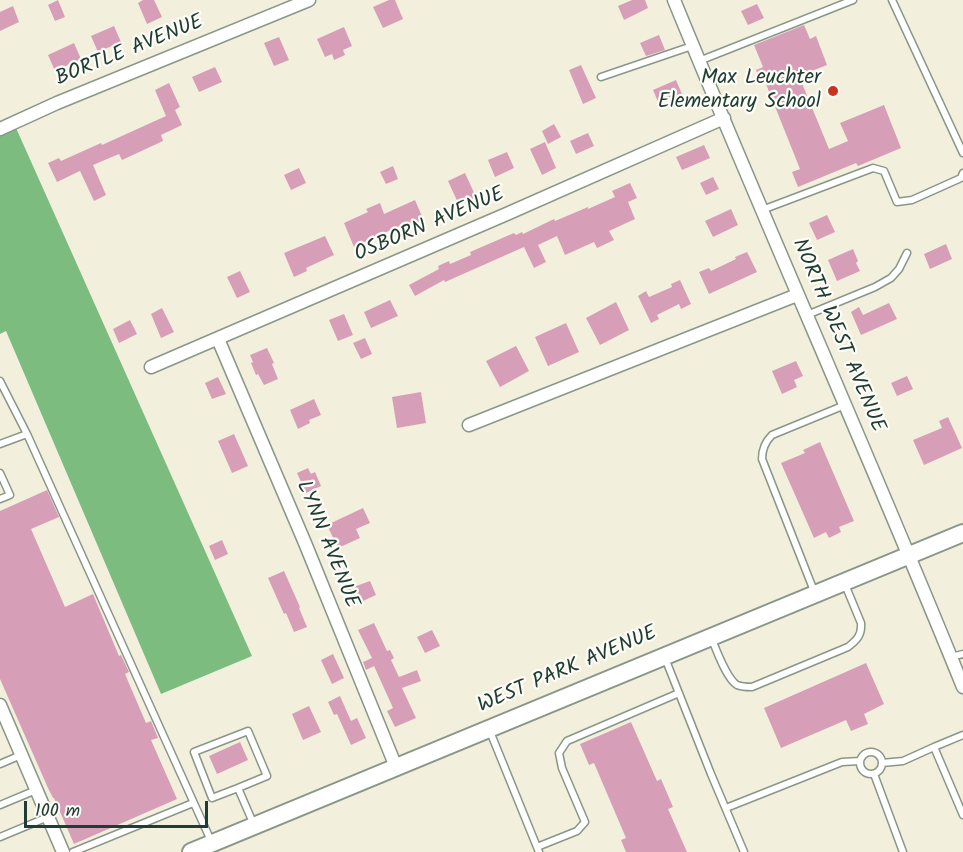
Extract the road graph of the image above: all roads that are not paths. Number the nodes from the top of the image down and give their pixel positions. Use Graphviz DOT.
graph roads {
  1 [pos="309,0"];
  2 [pos="674,0"];
  3 [pos="853,0"];
  4 [pos="892,0"];
  5 [pos="692,46"];
  6 [pos="699,61"];
  7 [pos="602,77"];
  8 [pos="724,118"];
  9 [pos="0,129"];
  10 [pos="963,153"];
  11 [pos="963,173"];
  12 [pos="762,210"];
  13 [pos="907,253"];
  14 [pos="798,295"];
  15 [pos="806,315"];
  16 [pos="218,339"];
  17 [pos="151,367"];
  18 [pos="0,381"];
  19 [pos="845,405"];
  20 [pos="469,425"];
  21 [pos="27,434"];
  22 [pos="0,444"];
  23 [pos="0,472"];
  24 [pos="0,499"];
  25 [pos="963,533"];
  26 [pos="910,555"];
  27 [pos="844,582"];
  28 [pos="815,593"];
  29 [pos="710,637"];
  30 [pos="664,656"];
  31 [pos="957,656"];
  32 [pos="963,687"];
  33 [pos="679,693"];
  34 [pos="0,705"];
  35 [pos="489,728"];
  36 [pos="5,733"];
  37 [pos="963,735"];
  38 [pos="934,747"];
  39 [pos="21,754"];
  40 [pos="860,761"];
  41 [pos="882,763"];
  42 [pos="0,764"];
  43 [pos="396,767"];
  44 [pos="874,774"];
  45 [pos="238,788"];
  46 [pos="36,790"];
  47 [pos="194,802"];
  48 [pos="0,805"];
  49 [pos="726,808"];
  50 [pos="963,815"];
  51 [pos="48,817"];
  52 [pos="255,826"];
  53 [pos="0,837"];
  54 [pos="212,843"];
  55 [pos="538,849"];
  56 [pos="62,852"];
  57 [pos="73,852"];
  58 [pos="191,852"];
  59 [pos="744,852"];
  60 [pos="903,852"];
  1 -- 9 [label="street, BORTLE AVENUE"];
  2 -- 5 [label="street, NORTH WEST AVENUE"];
  3 -- 6 [label="lane"];
  4 -- 10 [label="lane"];
  5 -- 6 [label="street, NORTH WEST AVENUE"];
  5 -- 7 [label="lane"];
  6 -- 8 [label="street, NORTH WEST AVENUE"];
  8 -- 12 [label="street, NORTH WEST AVENUE"];
  8 -- 16 [label="street, OSBORN AVENUE"];
  11 -- 12 [label="lane"];
  12 -- 14 [label="street, NORTH WEST AVENUE"];
  13 -- 15 [label="lane"];
  14 -- 15 [label="street, NORTH WEST AVENUE"];
  14 -- 20 [label="street"];
  15 -- 19 [label="street, NORTH WEST AVENUE"];
  16 -- 17 [label="street, OSBORN AVENUE"];
  16 -- 43 [label="street, LYNN AVENUE"];
  18 -- 21 [label="lane"];
  19 -- 26 [label="street, NORTH WEST AVENUE"];
  19 -- 28 [label="lane"];
  21 -- 22 [label="lane"];
  21 -- 47 [label="lane"];
  23 -- 24 [label="lane"];
  25 -- 26 [label="main road, WEST PARK AVENUE"];
  26 -- 27 [label="main road, WEST PARK AVENUE"];
  26 -- 31 [label="street, NORTH WEST AVENUE"];
  27 -- 28 [label="main road, WEST PARK AVENUE"];
  27 -- 29 [label="lane"];
  28 -- 29 [label="main road, WEST PARK AVENUE"];
  29 -- 30 [label="main road, WEST PARK AVENUE"];
  30 -- 33 [label="lane"];
  30 -- 35 [label="main road, WEST PARK AVENUE"];
  31 -- 32 [label="street, NORTH WEST AVENUE"];
  33 -- 49 [label="lane"];
  33 -- 55 [label="lane"];
  34 -- 36 [label="street"];
  35 -- 43 [label="main road, WEST PARK AVENUE"];
  35 -- 55 [label="lane"];
  36 -- 39 [label="street"];
  37 -- 38 [label="lane"];
  38 -- 41 [label="lane"];
  38 -- 50 [label="lane"];
  39 -- 42 [label="lane"];
  39 -- 46 [label="street"];
  40 -- 41 [label="lane"];
  40 -- 44 [label="lane"];
  40 -- 49 [label="lane"];
  41 -- 44 [label="lane"];
  43 -- 52 [label="main road, WEST PARK AVENUE"];
  44 -- 60 [label="lane"];
  45 -- 45 [label="lane"];
  45 -- 52 [label="lane"];
  46 -- 48 [label="lane"];
  46 -- 51 [label="street"];
  47 -- 54 [label="lane"];
  47 -- 57 [label="lane"];
  49 -- 59 [label="lane"];
  51 -- 53 [label="lane"];
  51 -- 56 [label="street"];
  52 -- 54 [label="main road, WEST PARK AVENUE"];
  54 -- 58 [label="main road, WEST PARK AVENUE"];
}
